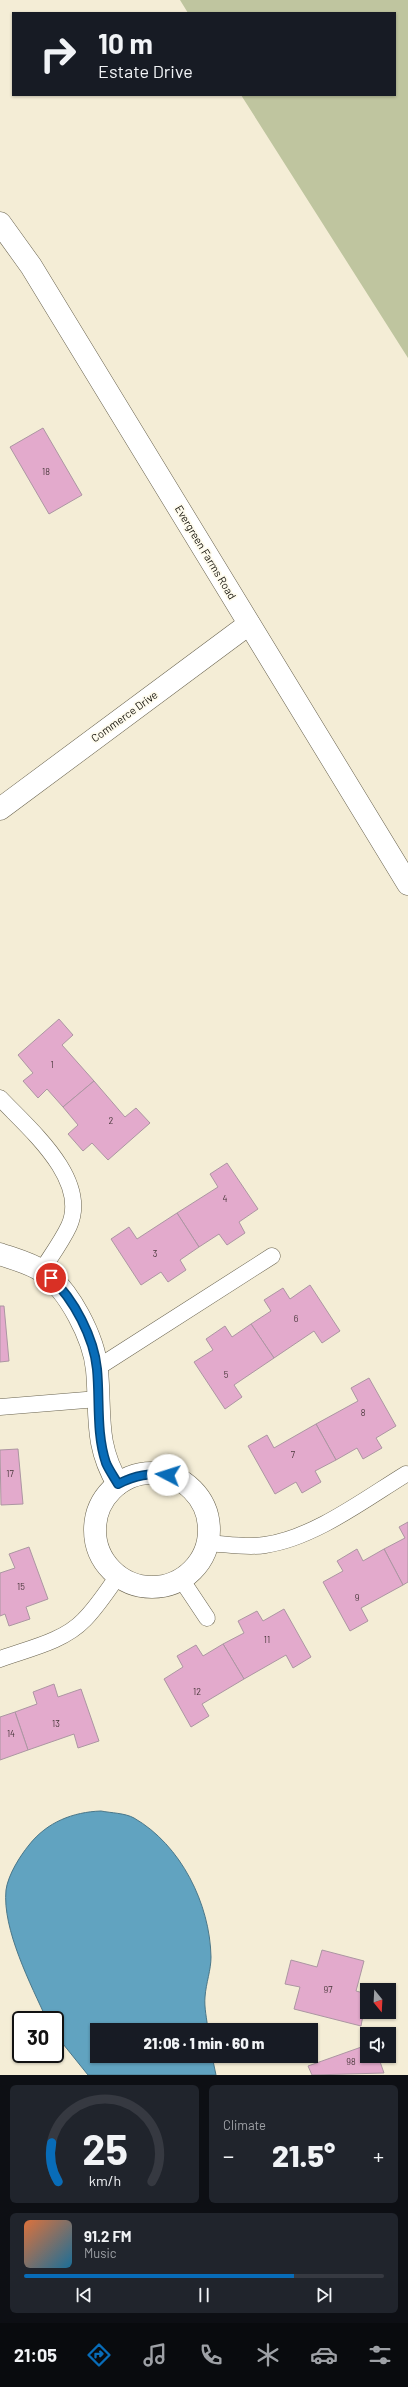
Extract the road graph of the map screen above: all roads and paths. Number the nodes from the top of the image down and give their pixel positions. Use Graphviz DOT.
graph roads {
  1 [pos="0,223"];
  2 [pos="249,624"];
  3 [pos="0,809"];
  4 [pos="408,884"];
  5 [pos="0,1098"];
  6 [pos="0,1254"];
  7 [pos="272,1256"];
  8 [pos="42,1270"];
  9 [pos="97,1368"];
  10 [pos="98,1398"];
  11 [pos="0,1407"];
  12 [pos="406,1474"];
  13 [pos="118,1484"];
  14 [pos="207,1543"];
  15 [pos="118,1576"];
  16 [pos="181,1579"];
  17 [pos="207,1618"];
  18 [pos="0,1658"];
  1 -- 2 [label="street, Evergreen Farms Road"];
  2 -- 3 [label="street, Commerce Drive"];
  2 -- 4 [label="street, Evergreen Farms Road"];
  5 -- 8 [label="lane"];
  6 -- 8 [label="street"];
  7 -- 9 [label="lane"];
  8 -- 9 [label="street"];
  9 -- 10 [label="street"];
  10 -- 11 [label="lane"];
  10 -- 13 [label="street"];
  12 -- 14 [label="lane"];
  13 -- 14 [label="street"];
  13 -- 15 [label="street"];
  14 -- 16 [label="street"];
  15 -- 16 [label="street"];
  15 -- 18 [label="lane"];
  16 -- 17 [label="lane"];
}
